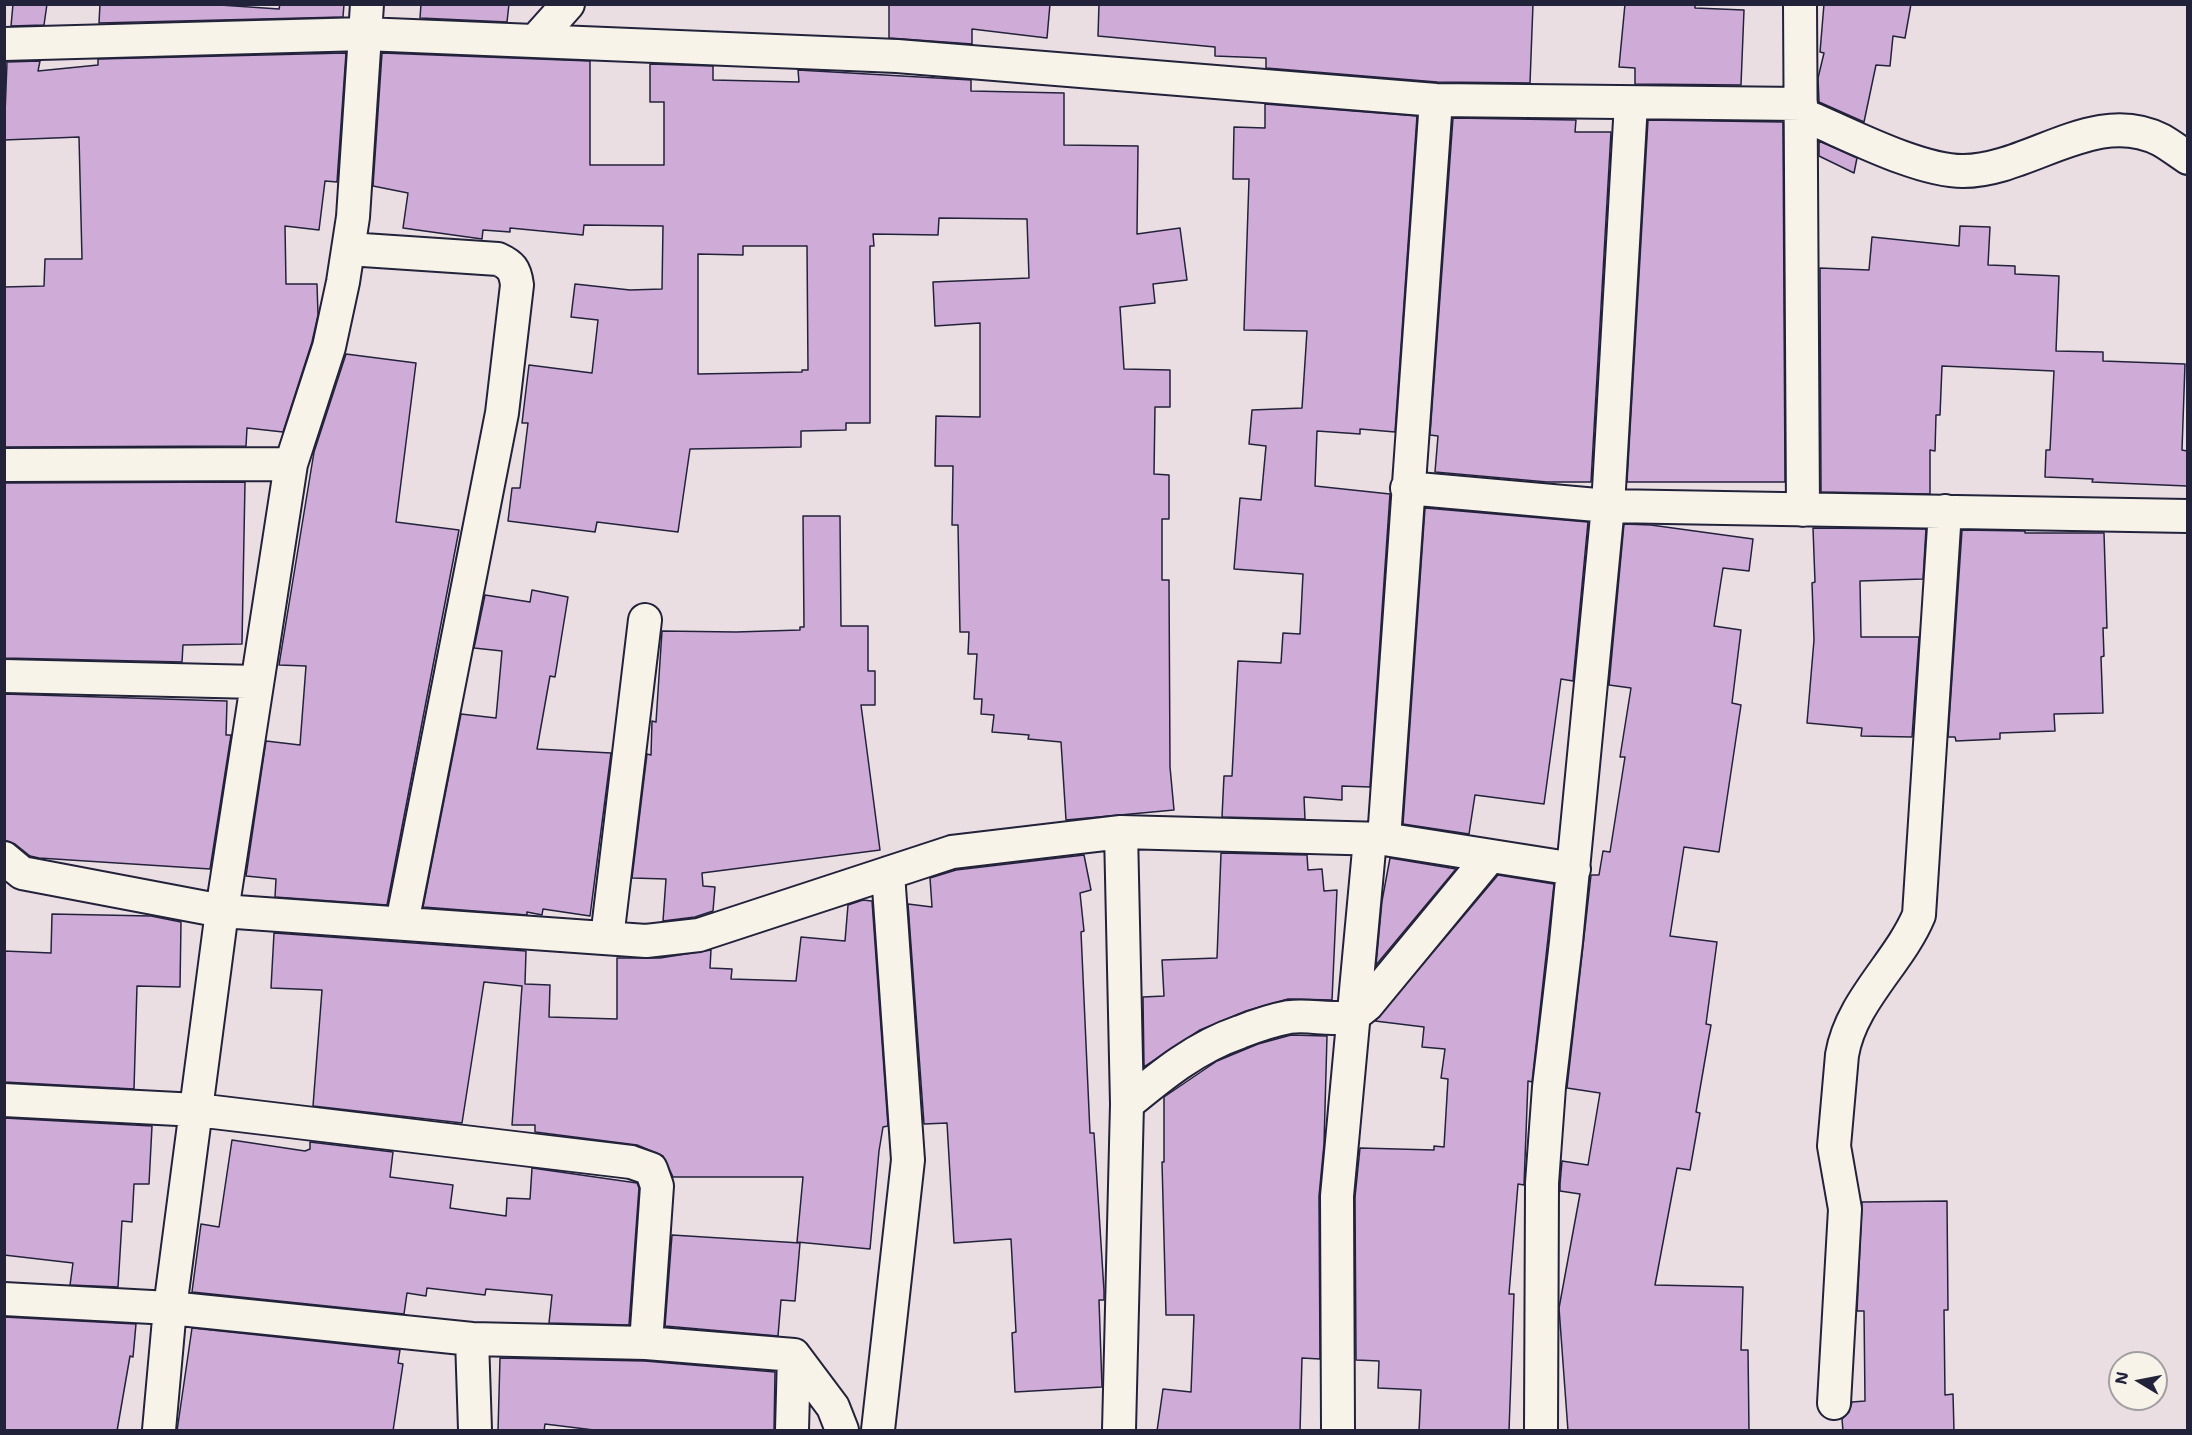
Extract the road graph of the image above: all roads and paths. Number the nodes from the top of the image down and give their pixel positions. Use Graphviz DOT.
graph roads {
  1 [pos="568,4"];
  2 [pos="1800,4"];
  3 [pos="365,19"];
  4 [pos="536,40"];
  5 [pos="4,44"];
  6 [pos="1436,100"];
  7 [pos="1631,103"];
  8 [pos="1801,109"];
  9 [pos="2187,158"];
  10 [pos="348,249"];
  11 [pos="291,464"];
  12 [pos="4,465"];
  13 [pos="1407,488"];
  14 [pos="1608,507"];
  15 [pos="1803,510"];
  16 [pos="1945,512"];
  17 [pos="2187,516"];
  18 [pos="645,620"];
  19 [pos="4,676"];
  20 [pos="257,682"];
  21 [pos="1121,832"];
  22 [pos="1377,839"];
  23 [pos="1490,856"];
  24 [pos="4,858"];
  25 [pos="1574,868"];
  26 [pos="888,873"];
  27 [pos="222,911"];
  28 [pos="402,922"];
  29 [pos="607,938"];
  30 [pos="1355,1016"];
  31 [pos="4,1100"];
  32 [pos="1127,1104"];
  33 [pos="197,1110"];
  34 [pos="4,1299"];
  35 [pos="170,1308"];
  36 [pos="472,1339"];
  37 [pos="646,1343"];
  38 [pos="794,1355"];
  39 [pos="1834,1402"];
  40 [pos="159,1431"];
  41 [pos="475,1431"];
  42 [pos="792,1431"];
  43 [pos="842,1431"];
  44 [pos="878,1431"];
  45 [pos="1119,1431"];
  46 [pos="1338,1431"];
  47 [pos="1541,1431"];
  1 -- 4 [label="street"];
  2 -- 8 [label="street"];
  3 -- 4 [label="street"];
  3 -- 5 [label="street"];
  3 -- 10 [label="street"];
  4 -- 6 [label="street"];
  6 -- 7 [label="street"];
  6 -- 13 [label="street"];
  7 -- 8 [label="street"];
  7 -- 14 [label="street"];
  8 -- 9 [label="street"];
  8 -- 15 [label="street"];
  10 -- 11 [label="street"];
  10 -- 28 [label="street"];
  11 -- 12 [label="street"];
  11 -- 20 [label="street"];
  13 -- 14 [label="street"];
  13 -- 22 [label="street"];
  14 -- 15 [label="street"];
  14 -- 25 [label="street"];
  15 -- 16 [label="street"];
  16 -- 17 [label="street"];
  16 -- 39 [label="street"];
  18 -- 29 [label="street"];
  19 -- 20 [label="street"];
  20 -- 27 [label="street"];
  21 -- 22 [label="street"];
  21 -- 26 [label="street"];
  21 -- 32 [label="street"];
  22 -- 23 [label="street"];
  22 -- 30 [label="street"];
  23 -- 25 [label="street"];
  23 -- 30 [label="street"];
  24 -- 27 [label="street"];
  25 -- 47 [label="street"];
  26 -- 29 [label="street"];
  26 -- 44 [label="street"];
  27 -- 28 [label="street"];
  27 -- 33 [label="street"];
  28 -- 29 [label="street"];
  30 -- 32 [label="street"];
  30 -- 46 [label="street"];
  31 -- 33 [label="street"];
  32 -- 45 [label="street"];
  33 -- 35 [label="street"];
  33 -- 37 [label="street"];
  34 -- 35 [label="street"];
  35 -- 36 [label="street"];
  35 -- 40 [label="street"];
  36 -- 37 [label="street"];
  36 -- 41 [label="street"];
  37 -- 38 [label="street"];
  38 -- 42 [label="street"];
  38 -- 43 [label="street"];
}
